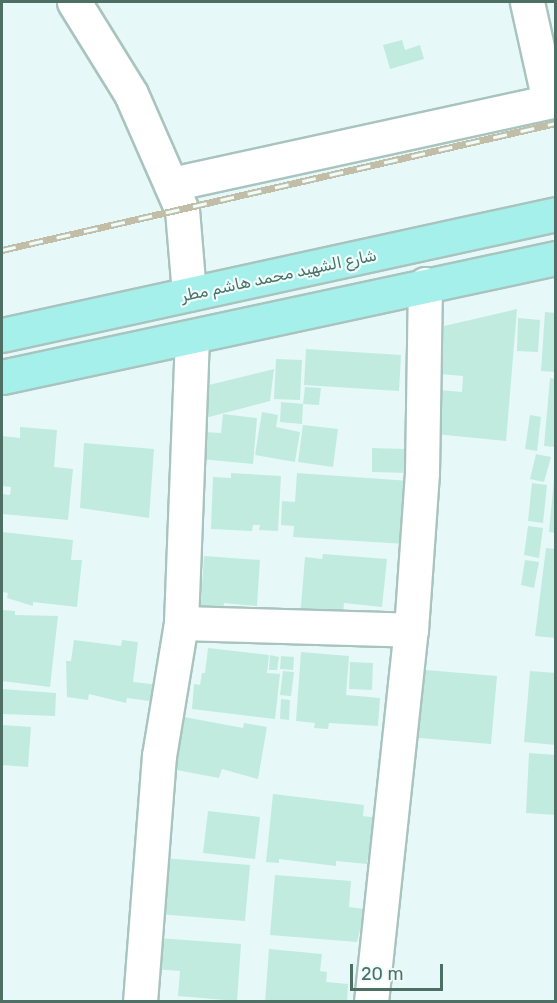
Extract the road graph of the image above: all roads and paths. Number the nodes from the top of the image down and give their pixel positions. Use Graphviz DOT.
graph roads {
  1 [pos="74,2"];
  2 [pos="529,2"];
  3 [pos="552,101"];
  4 [pos="171,184"];
  5 [pos="555,215"];
  6 [pos="555,258"];
  7 [pos="425,284"];
  8 [pos="189,294"];
  9 [pos="2,335"];
  10 [pos="192,338"];
  11 [pos="2,377"];
  12 [pos="182,623"];
  13 [pos="411,630"];
  14 [pos="140,1002"];
  15 [pos="372,1002"];
  1 -- 4 [label="street"];
  2 -- 3 [label="street"];
  3 -- 4 [label="street"];
  4 -- 8 [label="street"];
  5 -- 8 [label="main road, شارع الشهيد محمد هاشم مطر"];
  6 -- 7 [label="main road"];
  7 -- 10 [label="main road"];
  7 -- 13 [label="street"];
  8 -- 9 [label="main road, شارع الشهيد محمد هاشم مطر"];
  10 -- 11 [label="main road"];
  10 -- 12 [label="street"];
  12 -- 13 [label="street"];
  12 -- 14 [label="street"];
  13 -- 15 [label="street"];
}
